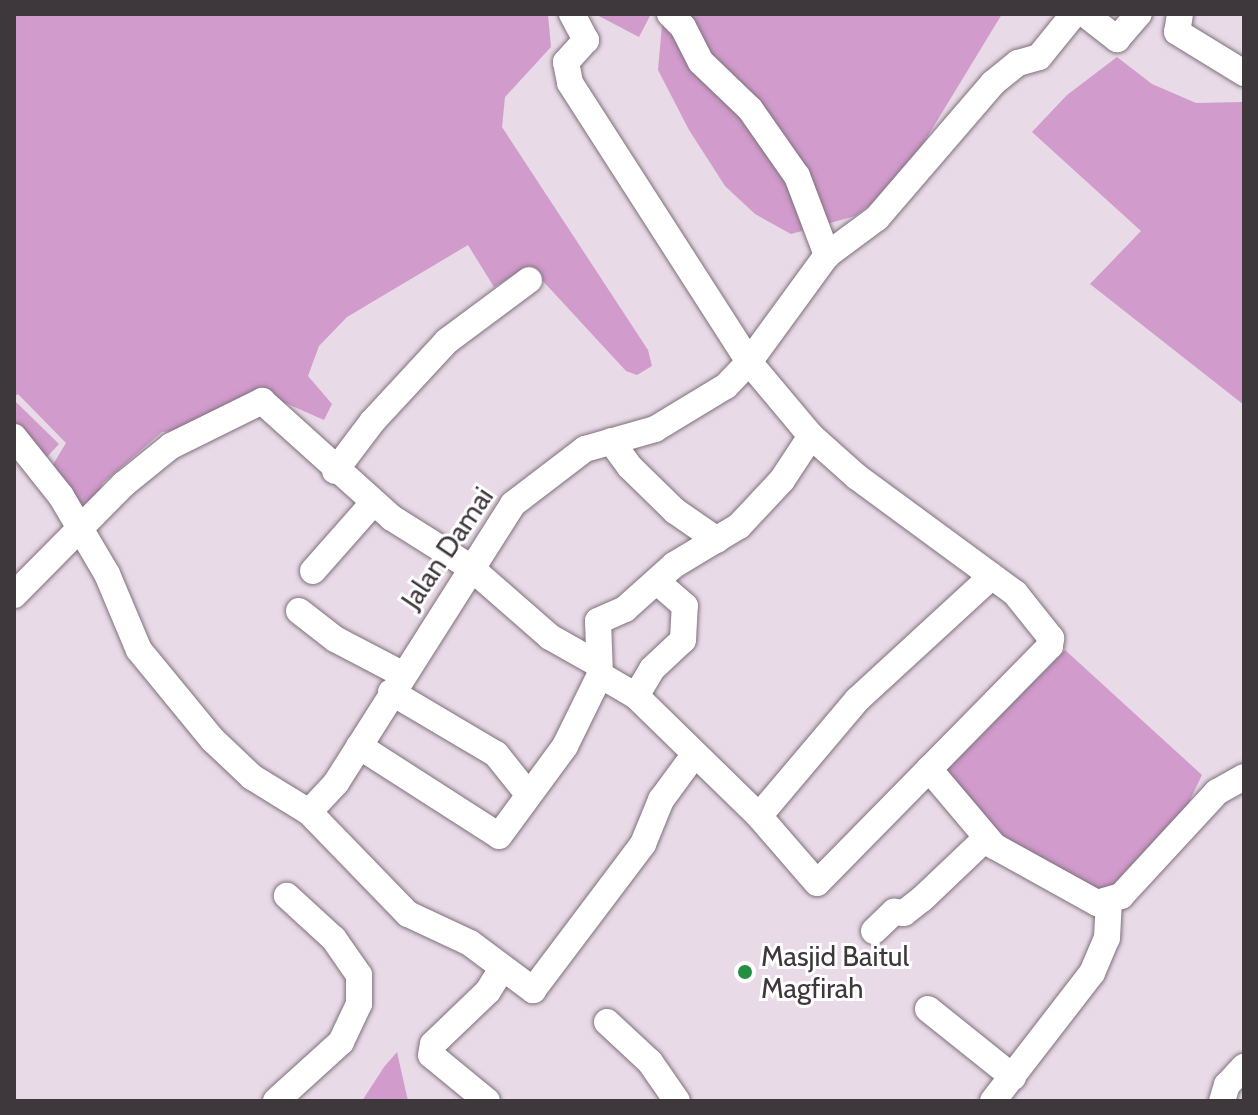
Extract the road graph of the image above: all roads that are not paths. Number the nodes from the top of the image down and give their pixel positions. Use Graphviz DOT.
graph roads {
  1 [pos="572,14"];
  2 [pos="670,14"];
  3 [pos="1074,14"];
  4 [pos="1085,14"];
  5 [pos="1139,14"];
  6 [pos="1180,14"];
  7 [pos="1244,73"];
  8 [pos="827,255"];
  9 [pos="529,280"];
  10 [pos="749,362"];
  11 [pos="811,436"];
  12 [pos="611,441"];
  13 [pos="16,445"];
  14 [pos="335,471"];
  15 [pos="373,503"];
  16 [pos="80,531"];
  17 [pos="717,540"];
  18 [pos="470,567"];
  19 [pos="313,571"];
  20 [pos="992,576"];
  21 [pos="657,582"];
  22 [pos="14,595"];
  23 [pos="299,611"];
  24 [pos="599,669"];
  25 [pos="396,683"];
  26 [pos="636,696"];
  27 [pos="359,746"];
  28 [pos="694,755"];
  29 [pos="929,769"];
  30 [pos="1244,777"];
  31 [pos="528,794"];
  32 [pos="309,812"];
  33 [pos="759,816"];
  34 [pos="986,838"];
  35 [pos="287,896"];
  36 [pos="1109,902"];
  37 [pos="874,931"];
  38 [pos="502,969"];
  39 [pos="928,1009"];
  40 [pos="607,1022"];
  41 [pos="1244,1067"];
  42 [pos="1013,1077"];
  43 [pos="1228,1099"];
  44 [pos="276,1101"];
  45 [pos="487,1101"];
  46 [pos="677,1101"];
  47 [pos="993,1101"];
  1 -- 10 [label="street"];
  2 -- 8 [label="street"];
  3 -- 8 [label="street, Jalan Damai"];
  4 -- 5 [label="street"];
  6 -- 7 [label="street"];
  8 -- 10 [label="street, Jalan Damai"];
  9 -- 14 [label="street"];
  10 -- 11 [label="street"];
  10 -- 12 [label="street, Jalan Damai"];
  11 -- 17 [label="street"];
  11 -- 20 [label="street"];
  12 -- 17 [label="street"];
  12 -- 18 [label="street, Jalan Damai"];
  13 -- 16 [label="street"];
  14 -- 15 [label="street"];
  14 -- 16 [label="street"];
  15 -- 18 [label="street"];
  15 -- 19 [label="street"];
  16 -- 22 [label="street"];
  16 -- 32 [label="street"];
  17 -- 21 [label="street"];
  18 -- 24 [label="street"];
  18 -- 25 [label="street, Jalan Damai"];
  20 -- 29 [label="street"];
  20 -- 33 [label="street"];
  21 -- 24 [label="street"];
  21 -- 26 [label="street"];
  23 -- 25 [label="street"];
  24 -- 26 [label="street"];
  24 -- 31 [label="street"];
  25 -- 27 [label="street, Jalan Damai"];
  25 -- 31 [label="street"];
  26 -- 28 [label="street"];
  27 -- 31 [label="street"];
  27 -- 32 [label="street, Jalan Damai"];
  28 -- 33 [label="street"];
  28 -- 38 [label="street"];
  29 -- 33 [label="street"];
  29 -- 34 [label="street"];
  30 -- 36 [label="street"];
  32 -- 38 [label="street"];
  34 -- 36 [label="street"];
  34 -- 37 [label="street"];
  35 -- 44 [label="street"];
  36 -- 42 [label="street"];
  38 -- 45 [label="street"];
  39 -- 42 [label="street"];
  40 -- 46 [label="street"];
  41 -- 43 [label="street"];
  42 -- 47 [label="street"];
}
